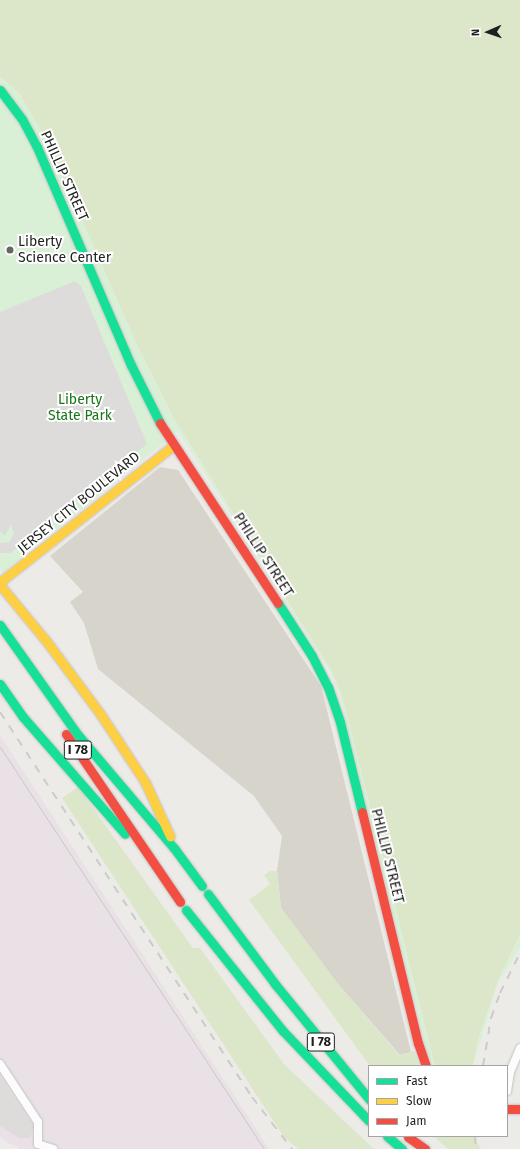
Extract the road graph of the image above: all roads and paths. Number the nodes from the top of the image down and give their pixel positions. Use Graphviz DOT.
graph roads {
  1 [pos="0,90"];
  2 [pos="174,445"];
  3 [pos="0,584"];
  4 [pos="2,628"];
  5 [pos="0,641"];
  6 [pos="0,684"];
  7 [pos="174,848"];
  8 [pos="152,862"];
  9 [pos="202,886"];
  10 [pos="208,894"];
  11 [pos="180,902"];
  12 [pos="186,910"];
  13 [pos="520,1048"];
  14 [pos="0,1064"];
  15 [pos="426,1065"];
  16 [pos="508,1085"];
  17 [pos="368,1098"];
  18 [pos="508,1109"];
  19 [pos="520,1109"];
  20 [pos="368,1120"];
  21 [pos="388,1137"];
  22 [pos="409,1137"];
  23 [pos="409,1137"];
  24 [pos="53,1149"];
  25 [pos="402,1149"];
  26 [pos="421,1149"];
  27 [pos="426,1149"];
  1 -- 2 [label="main road, PHILLIP STREET"];
  2 -- 3 [label="main road, JERSEY CITY BOULEVARD"];
  2 -- 15 [label="main road, PHILLIP STREET"];
  3 -- 7 [label="main road"];
  4 -- 7 [label="main road, I 78"];
  5 -- 8 [label="main road, I 78"];
  6 -- 8 [label="main road"];
  7 -- 9 [label="main road, I 78"];
  8 -- 11 [label="main road, I 78"];
  10 -- 17 [label="main road, I 78"];
  12 -- 20 [label="main road, I 78"];
  13 -- 16 [label="street"];
  14 -- 24 [label="street"];
  18 -- 19 [label="main road"];
  21 -- 25 [label="main road"];
  22 -- 26 [label="main road"];
  23 -- 27 [label="main road"];
}
